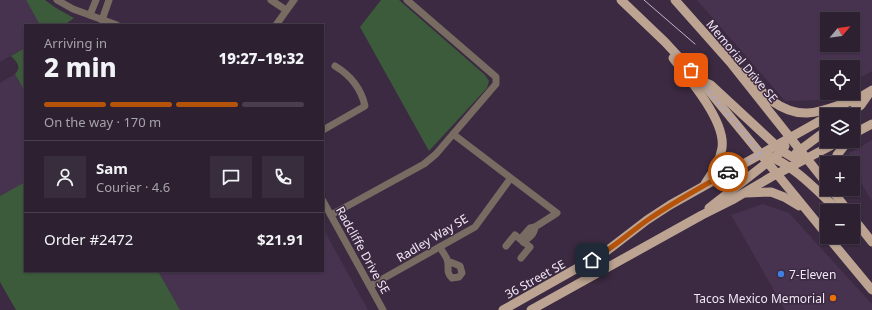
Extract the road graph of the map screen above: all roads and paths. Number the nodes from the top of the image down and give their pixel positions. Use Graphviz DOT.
graph roads {
  1 [pos="57,0"];
  2 [pos="96,0"];
  3 [pos="109,0"];
  4 [pos="271,0"];
  5 [pos="294,0"];
  6 [pos="407,0"];
  7 [pos="621,0"];
  8 [pos="675,0"];
  9 [pos="286,10"];
  10 [pos="90,16"];
  11 [pos="102,20"];
  12 [pos="114,24"];
  13 [pos="277,24"];
  14 [pos="665,42"];
  15 [pos="730,62"];
  16 [pos="335,66"];
  17 [pos="700,80"];
  18 [pos="872,91"];
  19 [pos="860,97"];
  20 [pos="854,100"];
  21 [pos="855,100"];
  22 [pos="842,108"];
  23 [pos="857,108"];
  24 [pos="820,120"];
  25 [pos="872,124"];
  26 [pos="324,129"];
  27 [pos="860,131"];
  28 [pos="453,134"];
  29 [pos="820,135"];
  30 [pos="790,139"];
  31 [pos="779,148"];
  32 [pos="827,148"];
  33 [pos="800,150"];
  34 [pos="761,154"];
  35 [pos="792,157"];
  36 [pos="807,159"];
  37 [pos="770,160"];
  38 [pos="787,166"];
  39 [pos="777,175"];
  40 [pos="820,175"];
  41 [pos="510,179"];
  42 [pos="704,185"];
  43 [pos="744,193"];
  44 [pos="324,203"];
  45 [pos="836,204"];
  46 [pos="806,210"];
  47 [pos="702,214"];
  48 [pos="331,215"];
  49 [pos="820,227"];
  50 [pos="860,227"];
  51 [pos="860,229"];
  52 [pos="864,232"];
  53 [pos="524,241"];
  54 [pos="872,242"];
  55 [pos="835,244"];
  56 [pos="440,246"];
  57 [pos="506,246"];
  58 [pos="521,258"];
  59 [pos="448,261"];
  60 [pos="370,286"];
  61 [pos="872,290"];
  62 [pos="383,310"];
  63 [pos="503,310"];
  64 [pos="531,310"];
  1 -- 10 [label="street"];
  2 -- 10 [label="street"];
  3 -- 11 [label="street"];
  4 -- 9 [label="street"];
  5 -- 9 [label="street"];
  6 -- 28 [label="street"];
  7 -- 14 [label="main road"];
  8 -- 15 [label="main road, Memorial Drive SE"];
  9 -- 13 [label="street"];
  10 -- 11 [label="street"];
  11 -- 12 [label="street"];
  14 -- 17 [label="main road"];
  14 -- 42 [label="main road"];
  15 -- 20 [label="main road"];
  15 -- 30 [label="main road, Memorial Drive SE"];
  16 -- 26 [label="street"];
  17 -- 31 [label="main road"];
  17 -- 34 [label="main road"];
  18 -- 19 [label="main road"];
  18 -- 23 [label="main road"];
  21 -- 22 [label="main road"];
  24 -- 30 [label="main road"];
  25 -- 27 [label="main road"];
  28 -- 41 [label="street"];
  28 -- 48 [label="street"];
  29 -- 33 [label="main road"];
  30 -- 31 [label="main road"];
  30 -- 33 [label="main road, Memorial Drive SE"];
  31 -- 34 [label="main road, 36 Street SE"];
  31 -- 35 [label="main road"];
  31 -- 37 [label="main road"];
  32 -- 36 [label="main road"];
  33 -- 35 [label="main road"];
  33 -- 36 [label="main road, Memorial Drive SE"];
  34 -- 37 [label="main road"];
  34 -- 42 [label="main road, 36 Street SE"];
  35 -- 36 [label="main road"];
  35 -- 38 [label="main road"];
  36 -- 38 [label="main road"];
  36 -- 40 [label="main road, Memorial Drive SE"];
  37 -- 38 [label="main road"];
  37 -- 39 [label="main road"];
  37 -- 47 [label="main road"];
  38 -- 39 [label="main road"];
  38 -- 45 [label="main road"];
  39 -- 43 [label="main road"];
  39 -- 46 [label="main road"];
  41 -- 53 [label="street"];
  41 -- 56 [label="street, Radley Way SE"];
  42 -- 63 [label="main road, 36 Street SE"];
  43 -- 46 [label="main road"];
  43 -- 47 [label="main road"];
  44 -- 48 [label="street, Radcliffe Drive SE"];
  46 -- 49 [label="main road"];
  47 -- 64 [label="main road"];
  48 -- 60 [label="street, Radcliffe Drive SE"];
  50 -- 52 [label="main road"];
  51 -- 52 [label="main road"];
  52 -- 54 [label="main road"];
  53 -- 57 [label="street"];
  53 -- 58 [label="street"];
  55 -- 61 [label="main road"];
  56 -- 59 [label="street"];
  56 -- 60 [label="street, Radley Way SE"];
  60 -- 62 [label="street, Radcliffe Drive SE"];
}
